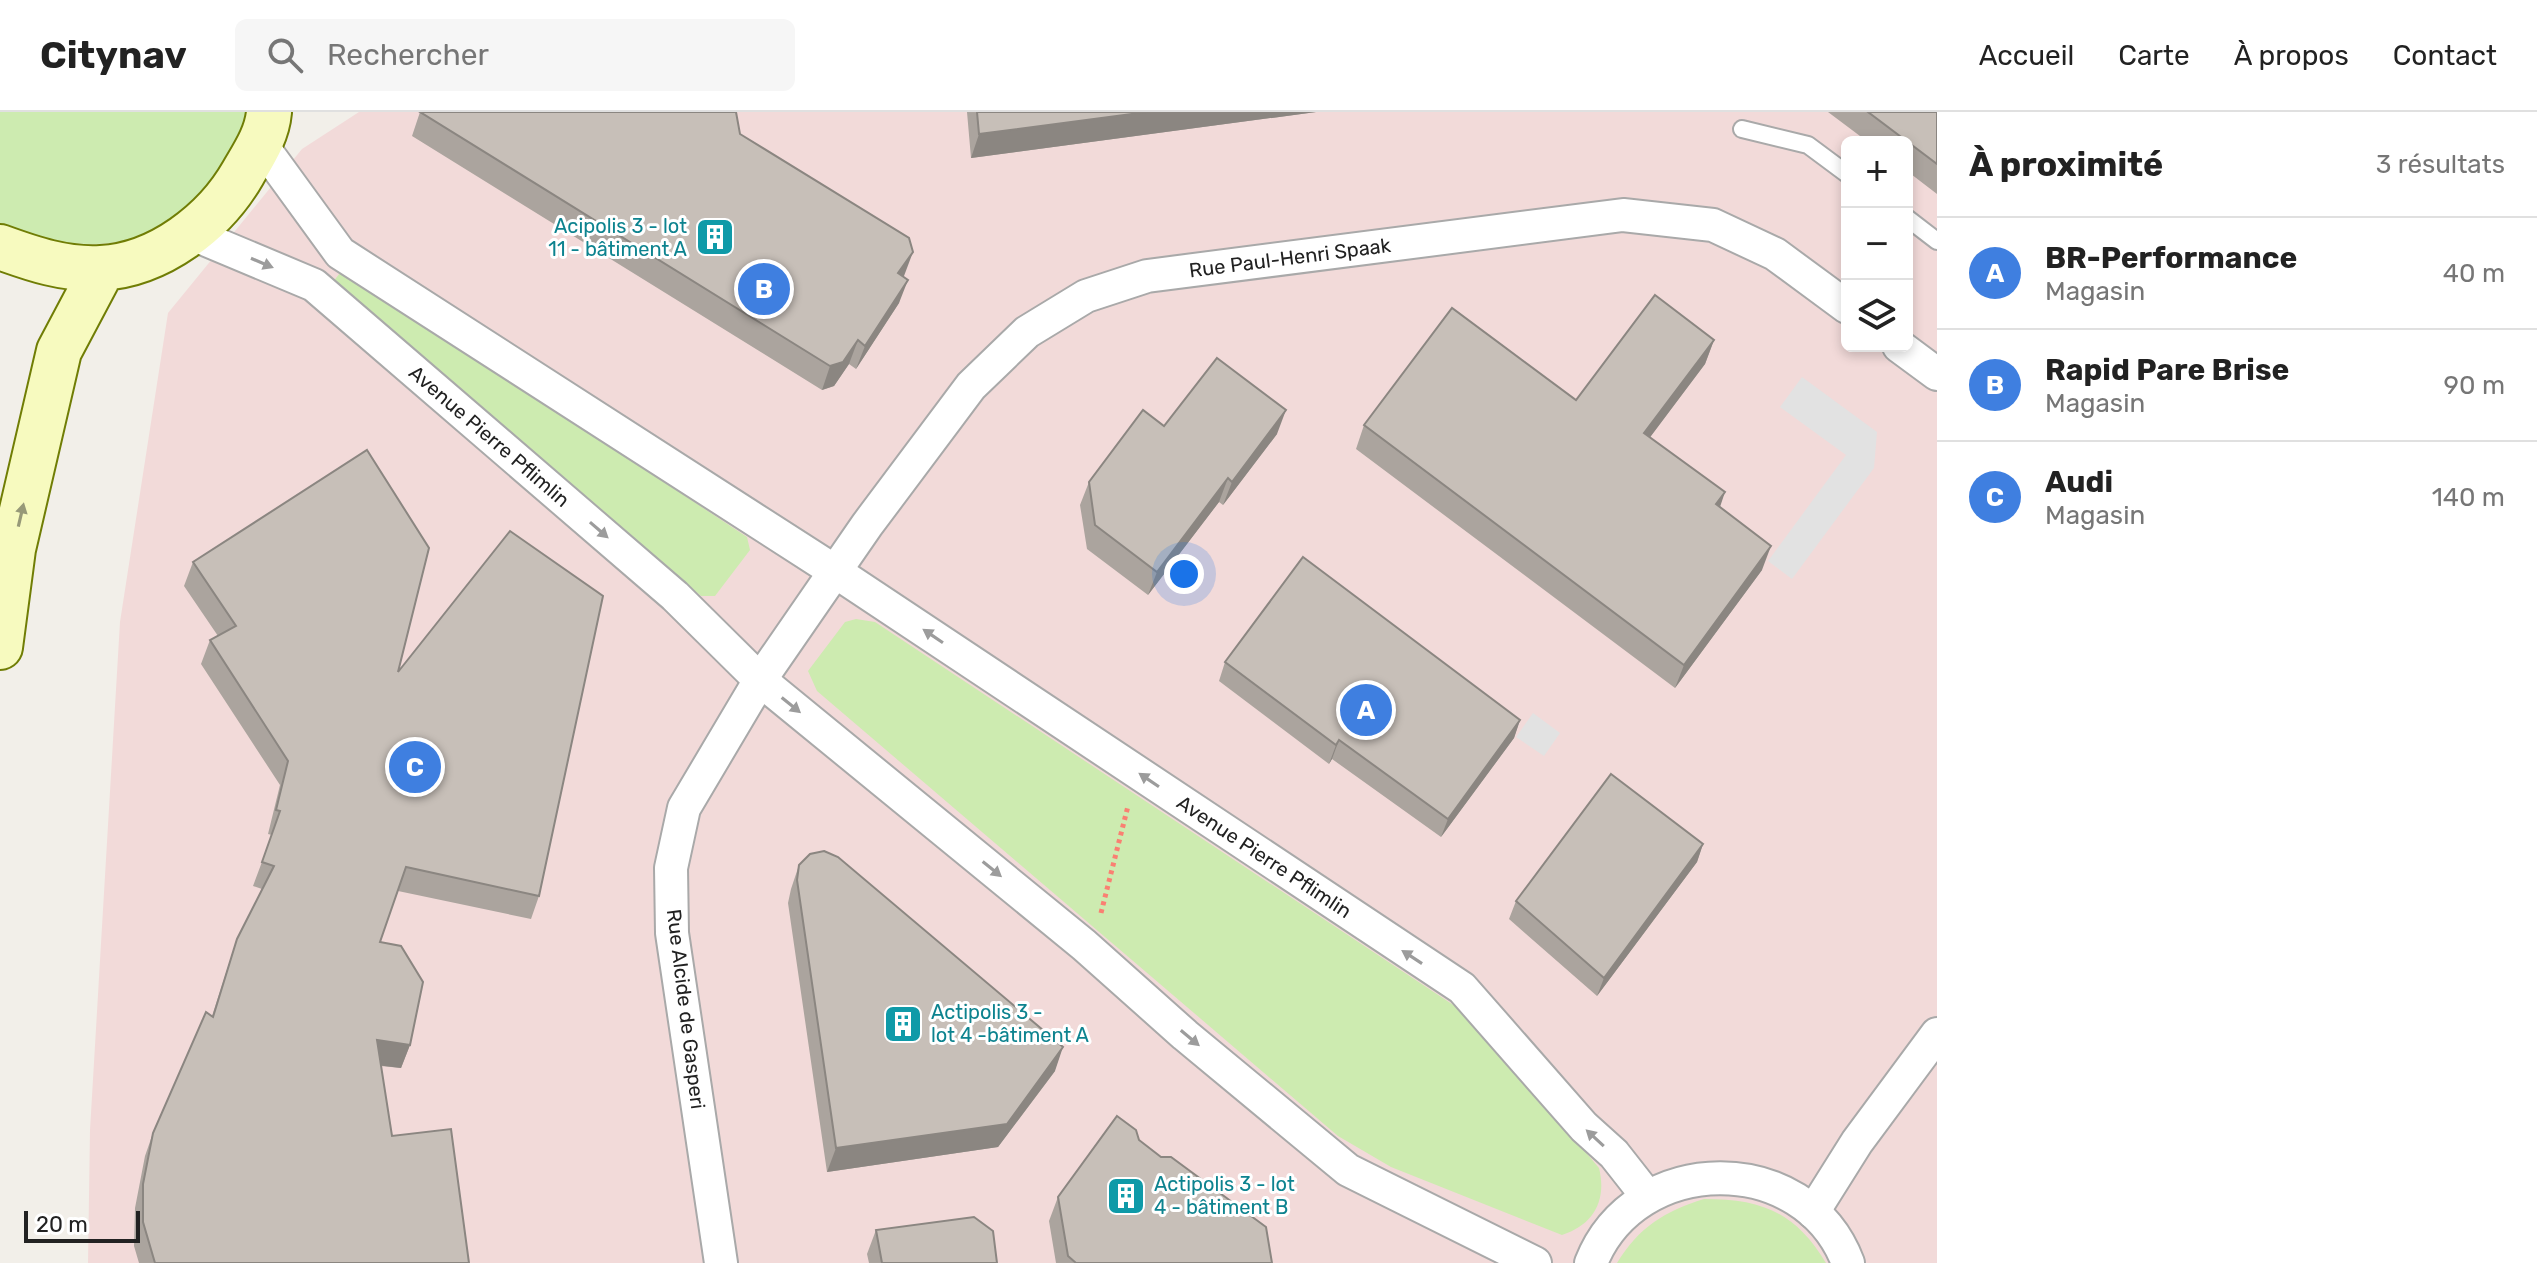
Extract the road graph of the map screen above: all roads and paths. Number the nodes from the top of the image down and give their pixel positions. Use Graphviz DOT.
graph roads {
  1 [pos="264,128"];
  2 [pos="1742,129"];
  3 [pos="1841,170"];
  4 [pos="1913,223"];
  5 [pos="190,233"];
  6 [pos="1937,241"];
  7 [pos="0,247"];
  8 [pos="103,268"];
  9 [pos="1841,303"];
  10 [pos="1907,352"];
  11 [pos="1937,374"];
  12 [pos="836,572"];
  13 [pos="0,647"];
  14 [pos="760,680"];
  15 [pos="1145,778"];
  16 [pos="1084,945"];
  17 [pos="1937,1034"];
  18 [pos="1647,1196"];
  19 [pos="1813,1212"];
  20 [pos="721,1263"];
  21 [pos="1535,1263"];
  22 [pos="1591,1263"];
  23 [pos="1848,1263"];
  1 -- 5 [label="main road"];
  1 -- 12 [label="street, Avenue Pierre Pflimlin"];
  2 -- 3 [label="lane"];
  4 -- 6 [label="lane"];
  5 -- 8 [label="main road"];
  5 -- 14 [label="street, Avenue Pierre Pflimlin, one-way"];
  7 -- 8 [label="main road"];
  13 -- 8 [label="main road, one-way"];
  9 -- 12 [label="street, Rue Paul-Henri Spaak"];
  10 -- 11 [label="street"];
  12 -- 14 [label="street"];
  15 -- 12 [label="street, Avenue Pierre Pflimlin, one-way"];
  14 -- 16 [label="street, Avenue Pierre Pflimlin, one-way"];
  14 -- 20 [label="street, Rue Alcide de Gasperi"];
  15 -- 16 [label="path"];
  18 -- 15 [label="street, Avenue Pierre Pflimlin, one-way"];
  16 -- 21 [label="street, Avenue Pierre Pflimlin, one-way"];
  17 -- 19 [label="street"];
  18 -- 19 [label="street"];
  18 -- 22 [label="street"];
  19 -- 23 [label="street"];
}
